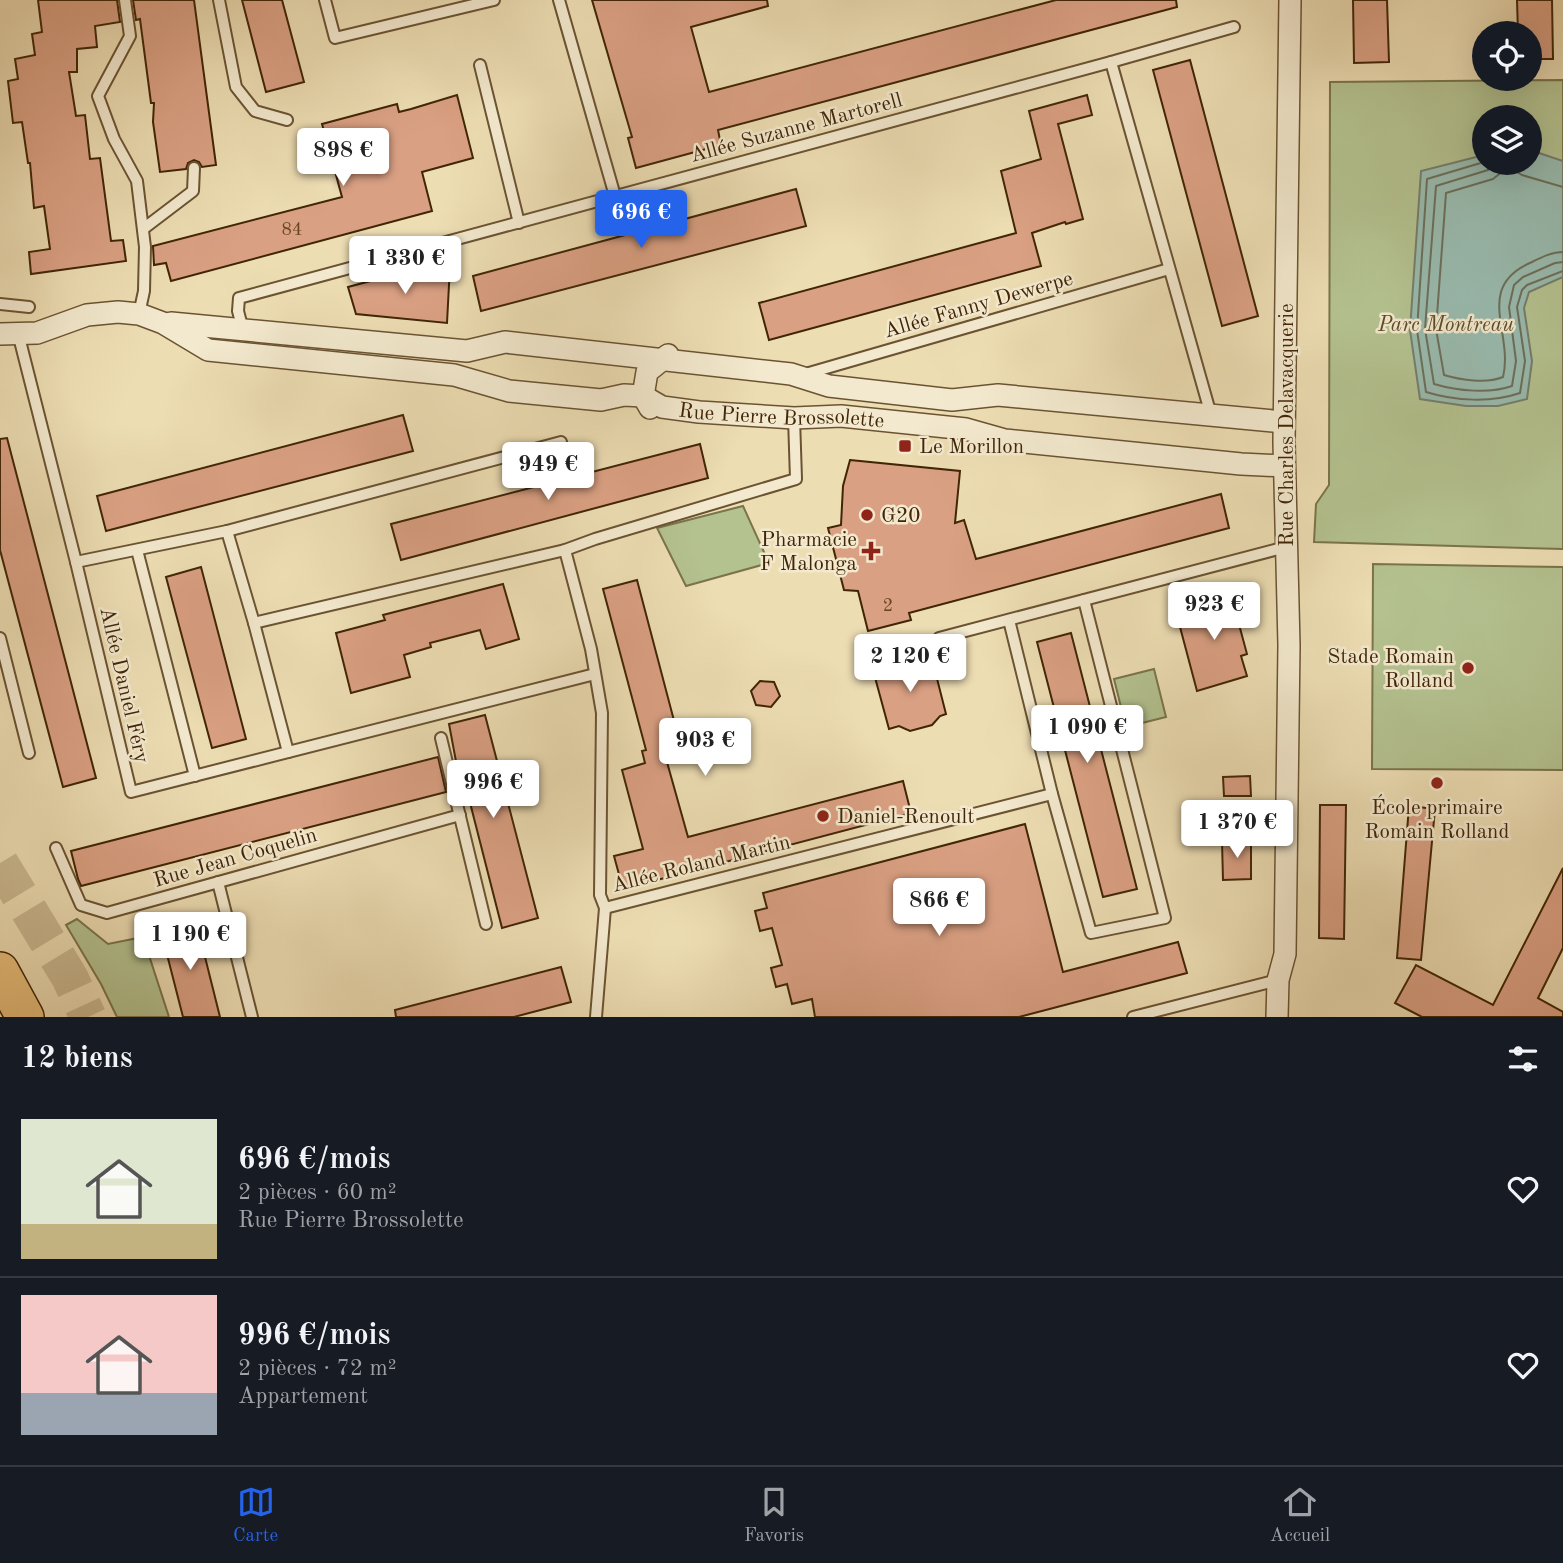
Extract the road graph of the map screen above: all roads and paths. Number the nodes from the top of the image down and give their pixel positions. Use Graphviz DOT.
graph roads {
  1 [pos="125,0"];
  2 [pos="219,0"];
  3 [pos="325,0"];
  4 [pos="494,0"];
  5 [pos="559,0"];
  6 [pos="1290,0"];
  7 [pos="1234,27"];
  8 [pos="1111,62"];
  9 [pos="480,65"];
  10 [pos="287,120"];
  11 [pos="194,168"];
  12 [pos="615,196"];
  13 [pos="519,223"];
  14 [pos="143,229"];
  15 [pos="1169,269"];
  16 [pos="0,304"];
  17 [pos="29,307"];
  18 [pos="139,314"];
  19 [pos="163,323"];
  20 [pos="243,330"];
  21 [pos="9,333"];
  22 [pos="660,360"];
  23 [pos="798,376"];
  24 [pos="643,396"];
  25 [pos="1211,415"];
  26 [pos="794,418"];
  27 [pos="1284,422"];
  28 [pos="561,442"];
  29 [pos="1284,466"];
  30 [pos="227,531"];
  31 [pos="1286,547"];
  32 [pos="137,550"];
  33 [pos="565,550"];
  34 [pos="76,562"];
  35 [pos="1084,600"];
  36 [pos="1010,620"];
  37 [pos="254,623"];
  38 [pos="0,638"];
  39 [pos="939,638"];
  40 [pos="596,674"];
  41 [pos="441,738"];
  42 [pos="288,752"];
  43 [pos="29,753"];
  44 [pos="195,776"];
  45 [pos="1052,794"];
  46 [pos="460,815"];
  47 [pos="56,848"];
  48 [pos="218,882"];
  49 [pos="605,908"];
  50 [pos="486,924"];
  51 [pos="0,971"];
  52 [pos="1278,980"];
  53 [pos="1140,1016"];
  54 [pos="25,1017"];
  55 [pos="251,1017"];
  56 [pos="596,1017"];
  57 [pos="1277,1017"];
  1 -- 14 [label="lane"];
  2 -- 10 [label="lane"];
  3 -- 4 [label="lane"];
  5 -- 12 [label="lane"];
  6 -- 27 [label="street, Rue Charles Delavacquerie"];
  7 -- 8 [label="lane"];
  8 -- 12 [label="lane, Allée Suzanne Martorell"];
  8 -- 15 [label="lane"];
  9 -- 13 [label="lane"];
  11 -- 14 [label="lane"];
  12 -- 13 [label="lane, Allée Suzanne Martorell"];
  13 -- 20 [label="lane, Allée Suzanne Martorell"];
  14 -- 18 [label="lane"];
  15 -- 23 [label="lane, Allée Fanny Dewerpe"];
  15 -- 25 [label="lane"];
  16 -- 17 [label="lane"];
  18 -- 19 [label="street, Rue Pierre Brossolette"];
  18 -- 21 [label="street, Rue Pierre Brossolette"];
  19 -- 20 [label="street, Rue Pierre Brossolette"];
  19 -- 24 [label="street, Rue Pierre Brossolette"];
  20 -- 22 [label="street, Rue Pierre Brossolette"];
  21 -- 34 [label="lane, Allée Daniel Féry"];
  22 -- 23 [label="street, Rue Pierre Brossolette"];
  22 -- 24 [label="street"];
  23 -- 25 [label="street, Rue Pierre Brossolette"];
  24 -- 26 [label="street, Rue Pierre Brossolette"];
  25 -- 27 [label="street, Rue Pierre Brossolette"];
  26 -- 29 [label="street, Rue Pierre Brossolette"];
  26 -- 33 [label="lane"];
  27 -- 29 [label="street, Rue Charles Delavacquerie"];
  28 -- 30 [label="lane"];
  29 -- 31 [label="street, Rue Charles Delavacquerie"];
  30 -- 32 [label="lane"];
  30 -- 37 [label="lane"];
  31 -- 35 [label="lane"];
  31 -- 52 [label="street, Rue Charles Delavacquerie"];
  32 -- 34 [label="lane"];
  32 -- 44 [label="lane, Allée Daniel Féry"];
  33 -- 37 [label="lane"];
  33 -- 40 [label="lane"];
  34 -- 44 [label="lane, Allée Daniel Féry"];
  35 -- 36 [label="lane"];
  35 -- 45 [label="lane"];
  36 -- 39 [label="lane"];
  36 -- 45 [label="lane"];
  37 -- 42 [label="lane"];
  38 -- 43 [label="lane"];
  40 -- 42 [label="lane, Allée Daniel Féry"];
  40 -- 49 [label="lane"];
  41 -- 46 [label="lane"];
  42 -- 44 [label="lane, Allée Daniel Féry"];
  45 -- 49 [label="lane, Allée Roland Martin"];
  46 -- 48 [label="lane, Rue Jean Coquelin"];
  46 -- 50 [label="lane"];
  47 -- 48 [label="lane, Rue Jean Coquelin"];
  48 -- 55 [label="lane"];
  49 -- 56 [label="lane"];
  51 -- 54 [label="highway"];
  52 -- 53 [label="lane"];
  52 -- 57 [label="street, Rue Charles Delavacquerie"];
}
